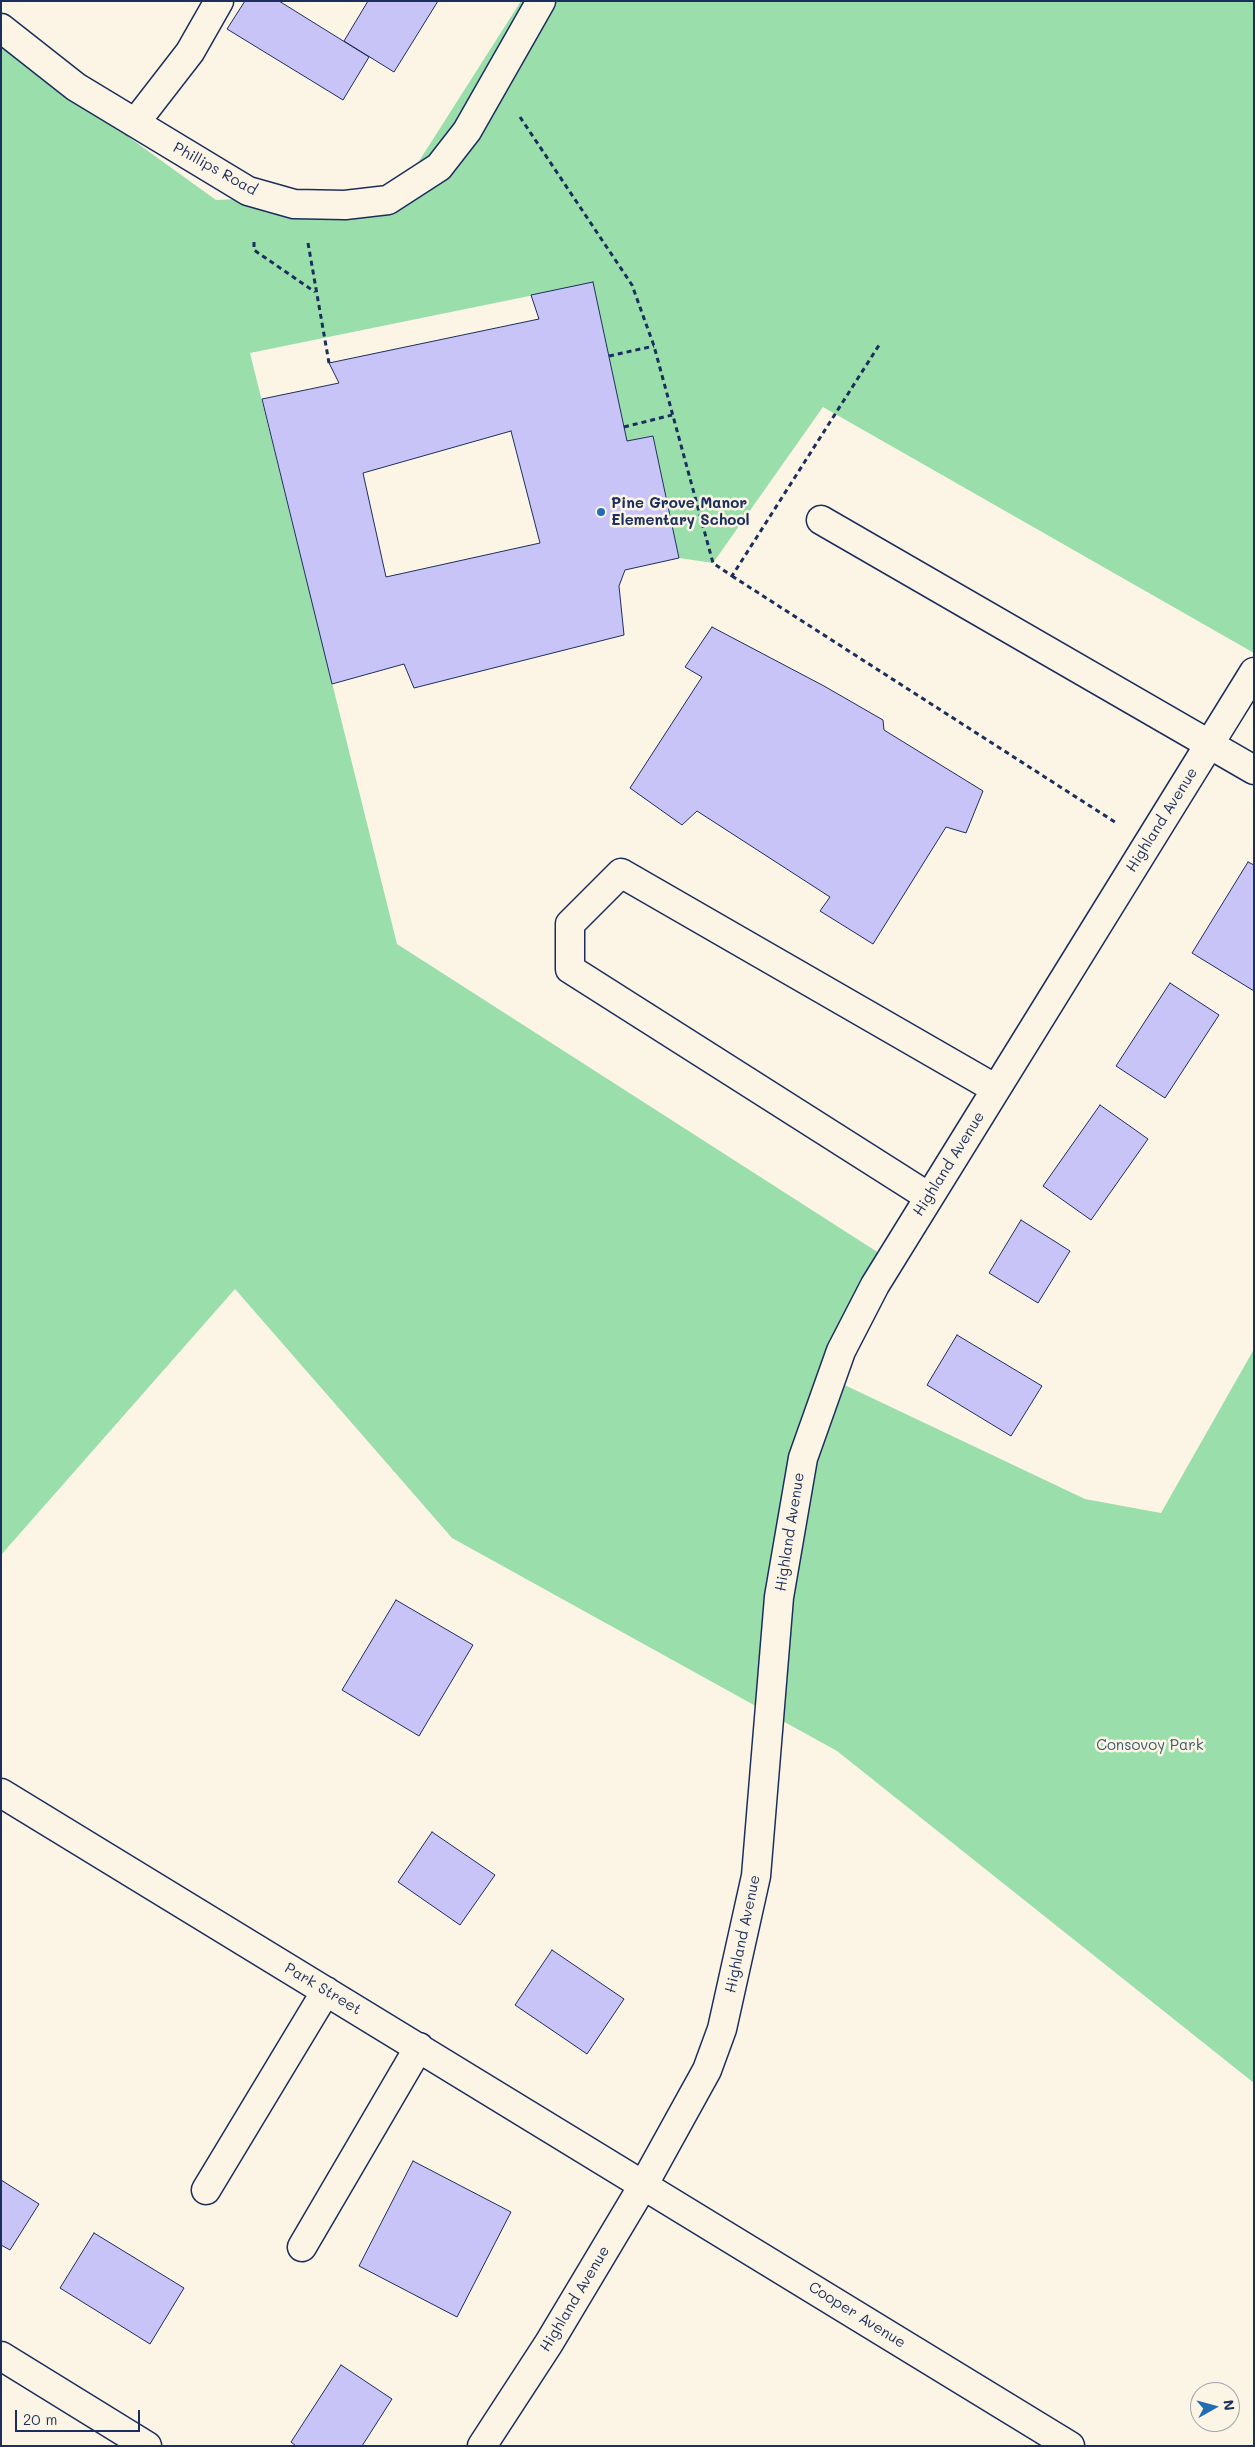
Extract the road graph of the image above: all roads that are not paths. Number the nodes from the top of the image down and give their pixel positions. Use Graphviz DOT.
graph roads {
  1 [pos="220,1"];
  2 [pos="541,1"];
  3 [pos="1,28"];
  4 [pos="135,123"];
  5 [pos="821,520"];
  6 [pos="1254,672"];
  7 [pos="1209,744"];
  8 [pos="1254,770"];
  9 [pos="996,1089"];
  10 [pos="929,1197"];
  11 [pos="1,1793"];
  12 [pos="326,1991"];
  13 [pos="419,2047"];
  14 [pos="644,2184"];
  15 [pos="206,2190"];
  16 [pos="302,2247"];
  17 [pos="1,2356"];
  18 [pos="147,2446"];
  19 [pos="482,2446"];
  20 [pos="1070,2446"];
  1 -- 4 [label="street"];
  2 -- 4 [label="street, Phillips Road"];
  3 -- 4 [label="street, Phillips Road"];
  5 -- 7 [label="street"];
  6 -- 7 [label="street, Highland Avenue"];
  7 -- 8 [label="street"];
  7 -- 9 [label="street, Highland Avenue"];
  9 -- 10 [label="street, Highland Avenue"];
  9 -- 10 [label="street"];
  10 -- 14 [label="street, Highland Avenue"];
  11 -- 12 [label="street, Park Street"];
  12 -- 13 [label="street, Park Street"];
  12 -- 15 [label="street"];
  13 -- 14 [label="street, Park Street"];
  13 -- 16 [label="street"];
  14 -- 19 [label="street, Highland Avenue"];
  14 -- 20 [label="street, Cooper Avenue"];
  17 -- 18 [label="street"];
}
